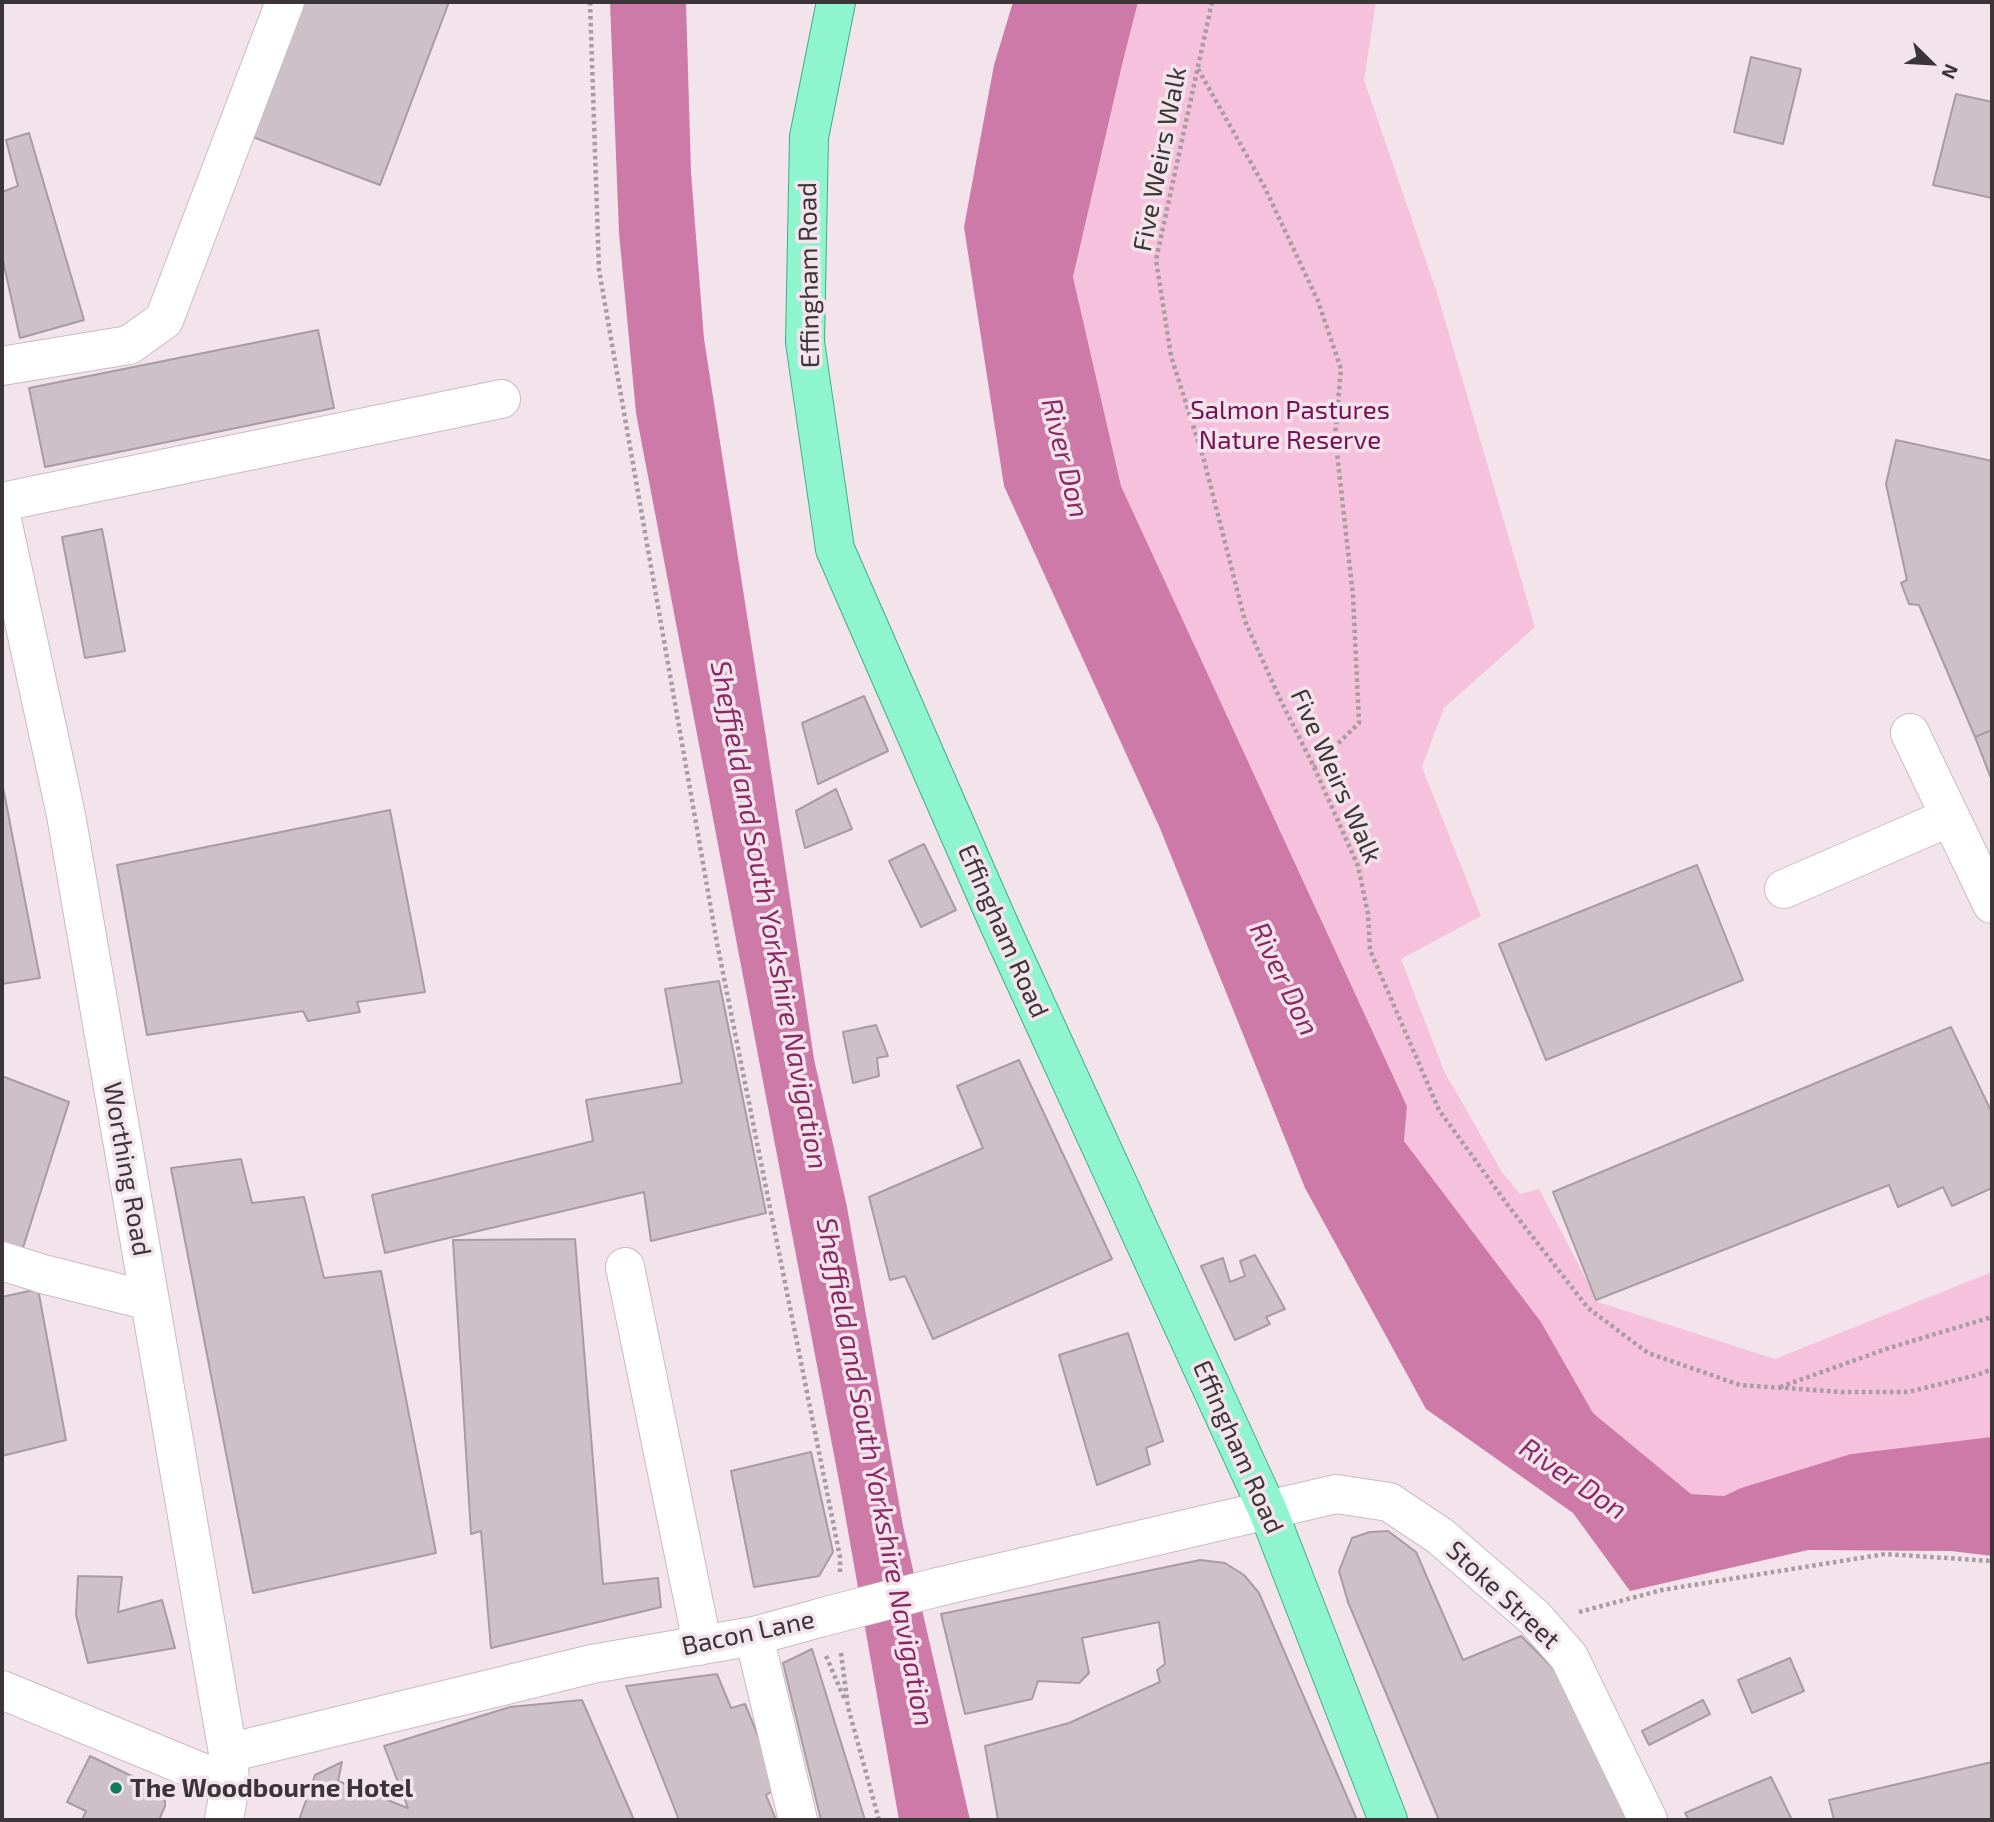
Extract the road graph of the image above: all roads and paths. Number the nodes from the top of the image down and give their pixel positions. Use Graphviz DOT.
graph roads {
  1 [pos="285,2"];
  2 [pos="590,2"];
  3 [pos="836,2"];
  4 [pos="1212,2"];
  5 [pos="1198,68"];
  6 [pos="2,366"];
  7 [pos="501,399"];
  8 [pos="2,502"];
  9 [pos="2,520"];
  10 [pos="1910,733"];
  11 [pos="1314,767"];
  12 [pos="1950,817"];
  13 [pos="1784,889"];
  14 [pos="1992,904"];
  15 [pos="2,1261"];
  16 [pos="625,1267"];
  17 [pos="150,1301"];
  18 [pos="1992,1317"];
  19 [pos="1992,1369"];
  20 [pos="1776,1389"];
  21 [pos="1268,1511"];
  22 [pos="1992,1561"];
  23 [pos="828,1618"];
  24 [pos="1544,1628"];
  25 [pos="754,1636"];
  26 [pos="699,1646"];
  27 [pos="2,1690"];
  28 [pos="848,1707"];
  29 [pos="227,1786"];
  30 [pos="799,1820"];
  31 [pos="879,1820"];
  32 [pos="1388,1820"];
  33 [pos="1648,1820"];
  1 -- 6 [label="street"];
  2 -- 23 [label="path"];
  3 -- 21 [label="main road, Effingham Road"];
  4 -- 5 [label="path, Five Weirs Walk"];
  5 -- 11 [label="path, Five Weirs Walk"];
  5 -- 11 [label="path"];
  7 -- 8 [label="street"];
  9 -- 17 [label="street, Worthing Road"];
  10 -- 12 [label="street"];
  11 -- 20 [label="path, Five Weirs Walk"];
  12 -- 13 [label="street"];
  12 -- 14 [label="street"];
  15 -- 17 [label="street"];
  16 -- 26 [label="street"];
  17 -- 29 [label="street, Worthing Road"];
  18 -- 20 [label="path"];
  19 -- 20 [label="path, Five Weirs Walk"];
  21 -- 23 [label="street, Bacon Lane, bridge"];
  21 -- 24 [label="street, Stoke Street"];
  21 -- 32 [label="main road, Effingham Road"];
  22 -- 24 [label="path"];
  23 -- 25 [label="street, Bacon Lane"];
  23 -- 28 [label="path"];
  23 -- 28 [label="path"];
  24 -- 33 [label="street, Stoke Street"];
  25 -- 26 [label="street, Bacon Lane"];
  25 -- 30 [label="street"];
  26 -- 29 [label="street, Bacon Lane"];
  27 -- 29 [label="street"];
  28 -- 31 [label="path"];
}
